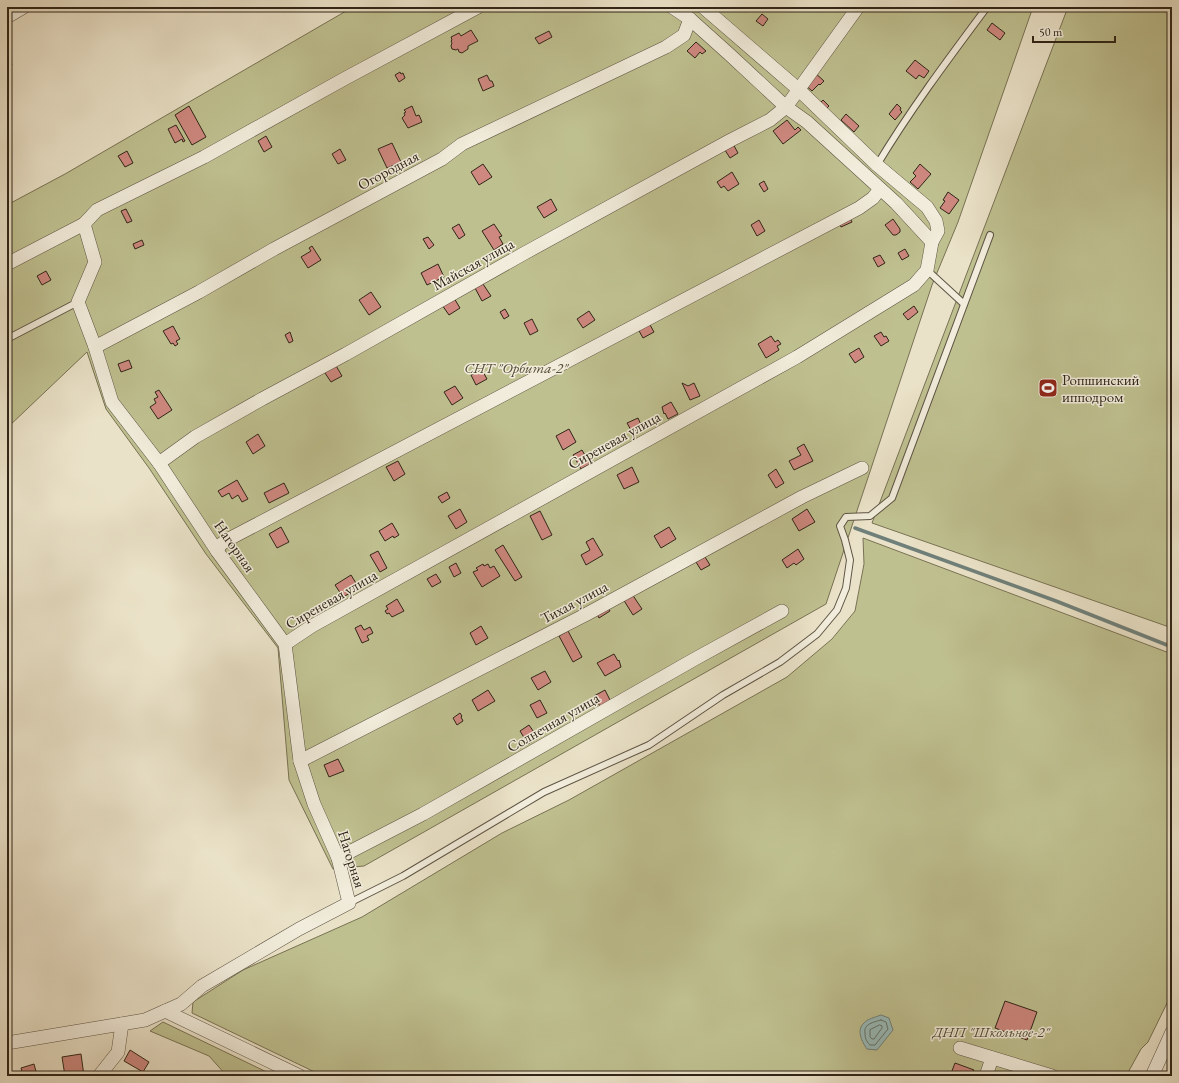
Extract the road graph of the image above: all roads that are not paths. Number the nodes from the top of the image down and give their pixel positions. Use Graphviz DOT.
graph roads {
  1 [pos="24,7"];
  2 [pos="478,7"];
  3 [pos="672,7"];
  4 [pos="703,7"];
  5 [pos="858,7"];
  6 [pos="987,7"];
  7 [pos="7,17"];
  8 [pos="690,19"];
  9 [pos="798,89"];
  10 [pos="786,106"];
  11 [pos="877,165"];
  12 [pos="880,189"];
  13 [pos="84,224"];
  14 [pos="990,235"];
  15 [pos="932,242"];
  16 [pos="7,264"];
  17 [pos="927,270"];
  18 [pos="78,302"];
  19 [pos="964,304"];
  20 [pos="7,339"];
  21 [pos="95,347"];
  22 [pos="159,463"];
  23 [pos="862,468"];
  24 [pos="217,550"];
  25 [pos="782,611"];
  26 [pos="285,644"];
  27 [pos="300,761"];
  28 [pos="338,858"];
  29 [pos="349,903"];
  30 [pos="165,1011"];
  31 [pos="122,1024"];
  32 [pos="1172,1032"];
  33 [pos="7,1043"];
  34 [pos="960,1048"];
  35 [pos="992,1058"];
  36 [pos="99,1076"];
  37 [pos="300,1076"];
  38 [pos="986,1076"];
  39 [pos="1049,1076"];
  40 [pos="1152,1076"];
  1 -- 7 [label="street"];
  2 -- 13 [label="street"];
  3 -- 8 [label="street"];
  4 -- 9 [label="street"];
  5 -- 9 [label="street, Майская улица"];
  6 -- 11 [label="lane"];
  8 -- 10 [label="street"];
  8 -- 21 [label="street, Огородная"];
  9 -- 10 [label="street, Майская улица"];
  9 -- 11 [label="street"];
  10 -- 12 [label="street"];
  10 -- 22 [label="street, Майская улица"];
  11 -- 15 [label="street"];
  12 -- 15 [label="street"];
  12 -- 24 [label="street"];
  13 -- 16 [label="street"];
  13 -- 18 [label="street"];
  14 -- 19 [label="lane"];
  15 -- 17 [label="street"];
  17 -- 19 [label="lane"];
  17 -- 26 [label="street, Сиреневая улица"];
  18 -- 20 [label="lane"];
  18 -- 21 [label="street, Нагорная"];
  19 -- 29 [label="lane"];
  21 -- 22 [label="street, Нагорная"];
  22 -- 24 [label="street, Нагорная"];
  23 -- 27 [label="street, Тихая улица"];
  24 -- 26 [label="street, Нагорная"];
  25 -- 28 [label="street, Солнечная улица"];
  26 -- 27 [label="street, Нагорная"];
  27 -- 28 [label="street, Нагорная"];
  28 -- 29 [label="street, Нагорная"];
  29 -- 30 [label="street"];
  30 -- 31 [label="street"];
  30 -- 37 [label="street"];
  31 -- 33 [label="street"];
  31 -- 36 [label="street"];
  32 -- 40 [label="street"];
  34 -- 35 [label="street"];
  35 -- 38 [label="street"];
  35 -- 39 [label="street"];
}
